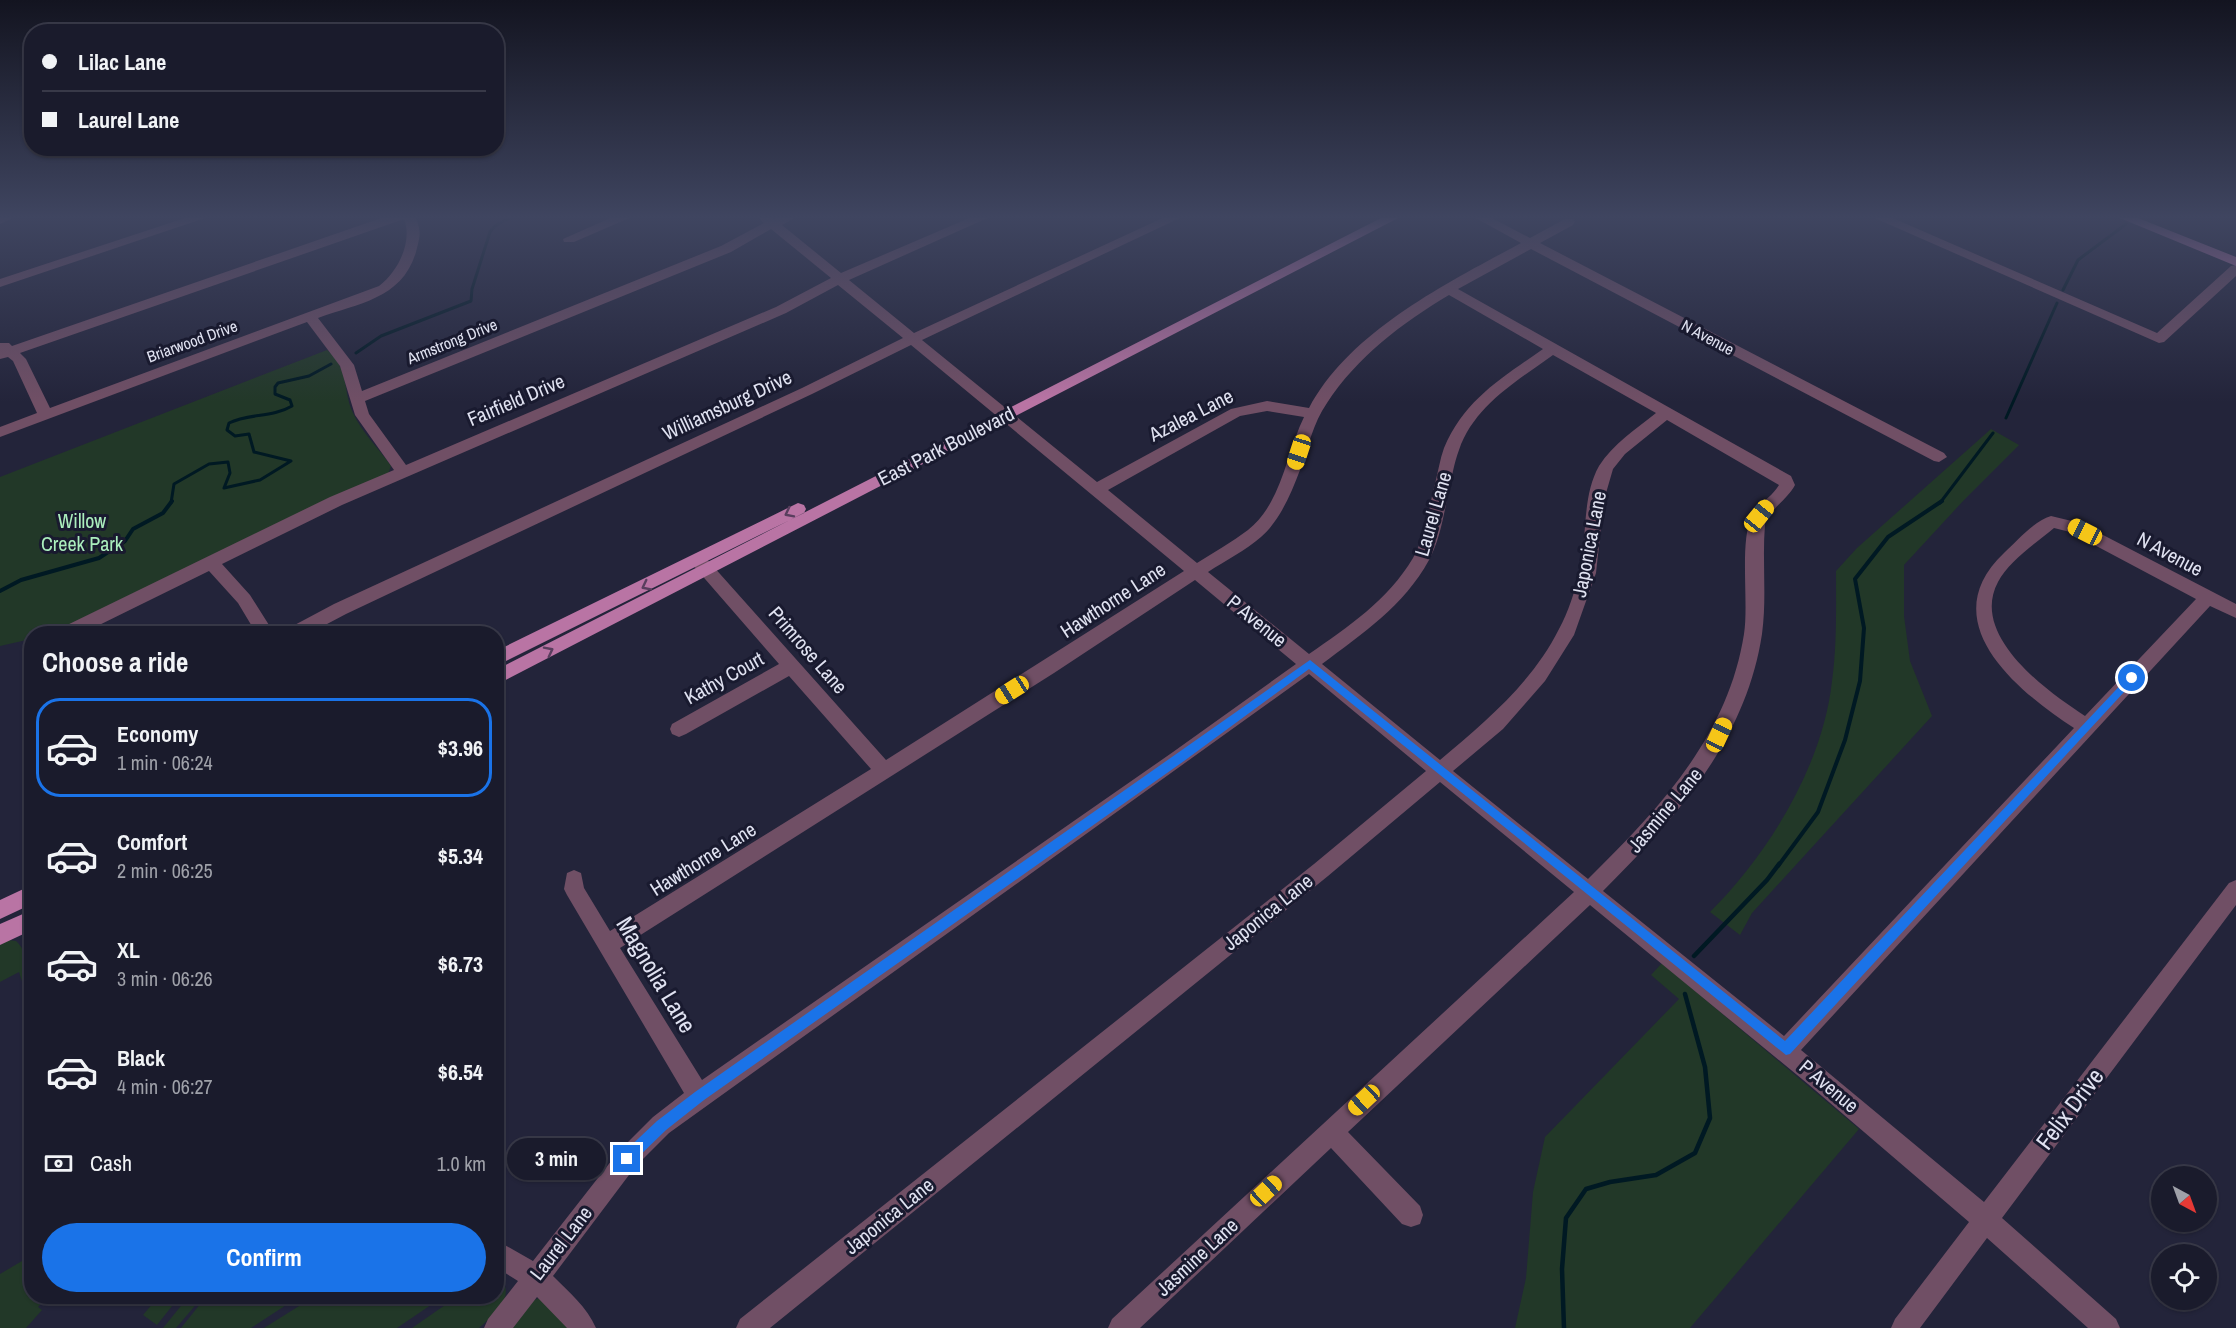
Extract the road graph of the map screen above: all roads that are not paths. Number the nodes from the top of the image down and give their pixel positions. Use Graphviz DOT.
graph roads {
  1 [pos="15,278"];
  2 [pos="217,278"];
  3 [pos="397,278"];
  4 [pos="655,278"];
  5 [pos="1044,278"];
  6 [pos="1255,278"];
  7 [pos="1271,278"];
  8 [pos="1471,278"];
  9 [pos="1596,278"];
  10 [pos="2019,278"];
  11 [pos="2227,278"];
  12 [pos="839,279"];
  13 [pos="0,283"];
  14 [pos="1450,290"];
  15 [pos="310,317"];
  16 [pos="912,339"];
  17 [pos="1553,348"];
  18 [pos="4,350"];
  19 [pos="357,399"];
  20 [pos="1000,412"];
  21 [pos="1666,413"];
  22 [pos="1313,414"];
  23 [pos="46,415"];
  24 [pos="0,432"];
  25 [pos="1939,457"];
  26 [pos="403,472"];
  27 [pos="1096,490"];
  28 [pos="212,563"];
  29 [pos="702,565"];
  30 [pos="1197,571"];
  31 [pos="2208,597"];
  32 [pos="2236,612"];
  33 [pos="82,626"];
  34 [pos="261,626"];
  35 [pos="308,626"];
  36 [pos="504,655"];
  37 [pos="1310,664"];
  38 [pos="791,666"];
  39 [pos="504,674"];
  40 [pos="2087,727"];
  41 [pos="679,729"];
  42 [pos="884,771"];
  43 [pos="1441,771"];
  44 [pos="574,879"];
  45 [pos="2236,889"];
  46 [pos="1589,892"];
  47 [pos="24,898"];
  48 [pos="0,910"];
  49 [pos="24,923"];
  50 [pos="0,935"];
  51 [pos="606,945"];
  52 [pos="1786,1050"];
  53 [pos="699,1096"];
  54 [pos="1331,1131"];
  55 [pos="1411,1215"];
  56 [pos="1987,1219"];
  57 [pos="504,1257"];
  58 [pos="535,1277"];
  59 [pos="497,1328"];
  60 [pos="583,1328"];
  61 [pos="749,1328"];
  62 [pos="1121,1328"];
  63 [pos="1904,1328"];
  64 [pos="2107,1328"];
  1 -- 13 [label="street"];
  2 -- 18 [label="street"];
  3 -- 15 [label="street, Briarwood Drive"];
  4 -- 19 [label="street, Armstrong Drive"];
  5 -- 16 [label="street, Williamsburg Drive"];
  6 -- 20 [label="main road, East Park Boulevard"];
  7 -- 20 [label="main road, East Park Boulevard"];
  8 -- 14 [label="street, Hawthorne Lane"];
  9 -- 25 [label="street, N Avenue"];
  10 -- 11 [label="street"];
  12 -- 16 [label="street, P Avenue"];
  12 -- 26 [label="street, Fairfield Drive"];
  14 -- 17 [label="street, Jasmine Lane"];
  14 -- 22 [label="street, Hawthorne Lane"];
  15 -- 19 [label="street"];
  15 -- 23 [label="street, Briarwood Drive"];
  16 -- 20 [label="street, P Avenue"];
  16 -- 35 [label="street, Williamsburg Drive"];
  17 -- 21 [label="street, Jasmine Lane"];
  17 -- 37 [label="street, Laurel Lane"];
  18 -- 23 [label="street"];
  19 -- 26 [label="street"];
  20 -- 27 [label="street, P Avenue"];
  20 -- 29 [label="main road, East Park Boulevard"];
  21 -- 43 [label="street, Japonica Lane"];
  21 -- 46 [label="street, Jasmine Lane"];
  22 -- 27 [label="street, Azalea Lane"];
  22 -- 30 [label="street, Hawthorne Lane"];
  23 -- 24 [label="street, Briarwood Drive"];
  26 -- 28 [label="street, Fairfield Drive"];
  27 -- 30 [label="street, P Avenue"];
  28 -- 33 [label="street, Fairfield Drive"];
  28 -- 34 [label="street"];
  29 -- 36 [label="main road, East Park Boulevard, one-way"];
  29 -- 38 [label="street, Primrose Lane"];
  39 -- 29 [label="main road, East Park Boulevard, one-way"];
  30 -- 37 [label="street, P Avenue"];
  30 -- 42 [label="street, Hawthorne Lane"];
  31 -- 32 [label="street, N Avenue"];
  31 -- 40 [label="street"];
  31 -- 40 [label="street, N Avenue"];
  37 -- 43 [label="street, P Avenue"];
  37 -- 53 [label="street, Laurel Lane"];
  38 -- 41 [label="street, Kathy Court"];
  38 -- 42 [label="street, Primrose Lane"];
  40 -- 52 [label="street"];
  42 -- 51 [label="street, Hawthorne Lane"];
  43 -- 46 [label="street, P Avenue"];
  43 -- 61 [label="street, Japonica Lane"];
  44 -- 51 [label="street, Magnolia Lane"];
  45 -- 56 [label="street, Felix Drive"];
  46 -- 52 [label="street, P Avenue"];
  46 -- 54 [label="street, Jasmine Lane"];
  47 -- 48 [label="main road"];
  49 -- 50 [label="main road"];
  51 -- 53 [label="street, Magnolia Lane"];
  52 -- 56 [label="street, P Avenue"];
  53 -- 58 [label="street, Laurel Lane"];
  54 -- 55 [label="street"];
  54 -- 62 [label="street, Jasmine Lane"];
  56 -- 63 [label="street, Felix Drive"];
  56 -- 64 [label="street, P Avenue"];
  57 -- 58 [label="street"];
  58 -- 59 [label="street, Laurel Lane"];
  58 -- 60 [label="street"];
}
